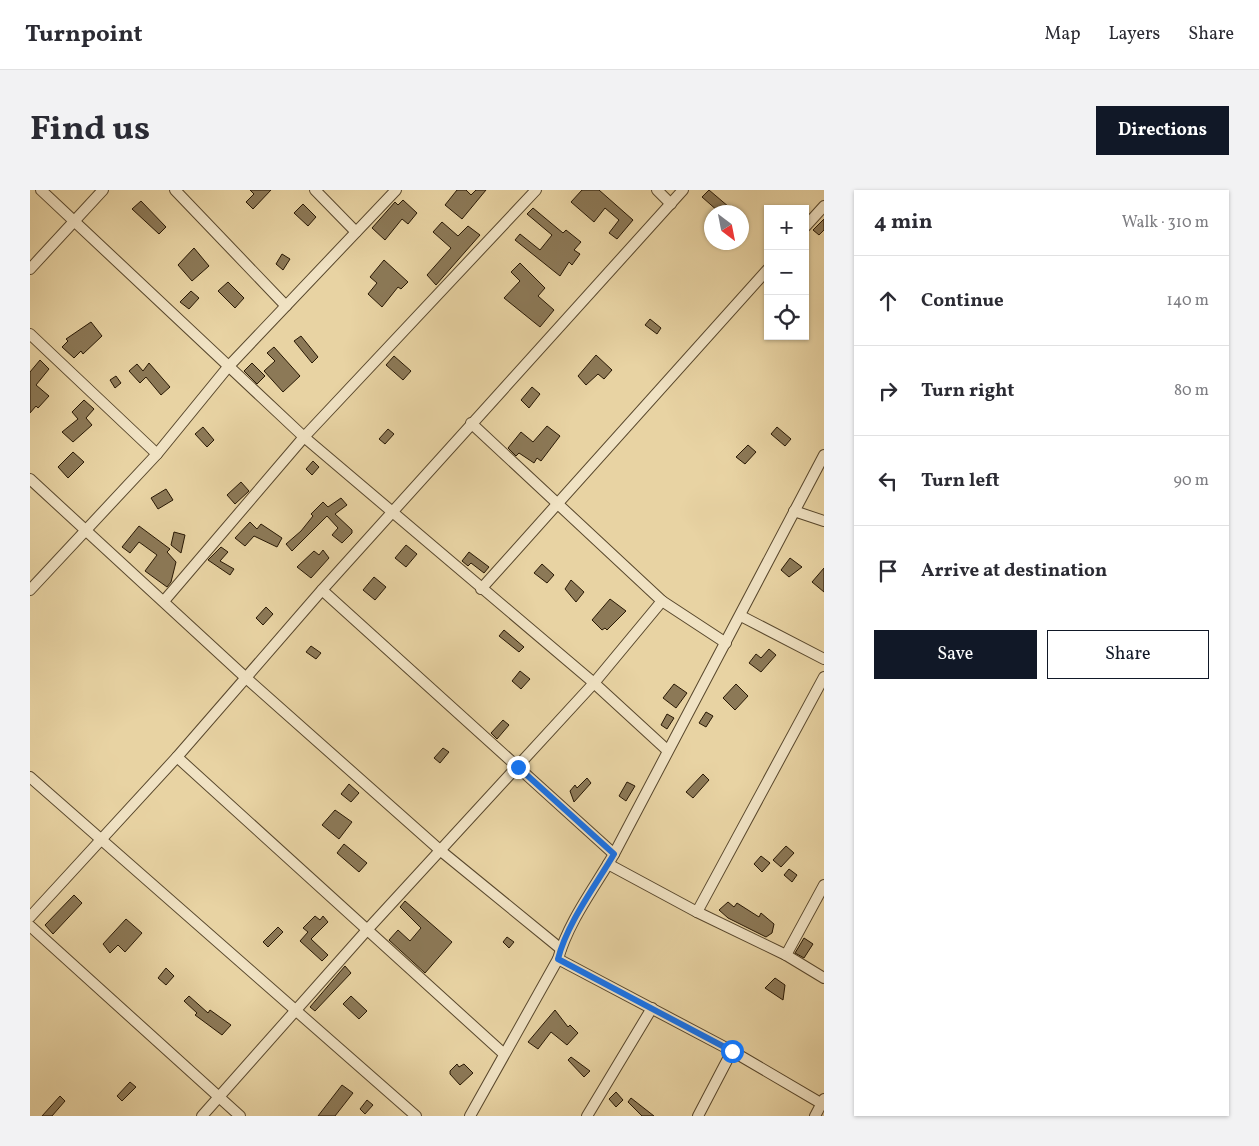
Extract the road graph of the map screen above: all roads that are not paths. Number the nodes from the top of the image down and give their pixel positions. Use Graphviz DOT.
graph roads {
  1 [pos="41,190"];
  2 [pos="103,190"];
  3 [pos="175,190"];
  4 [pos="315,190"];
  5 [pos="396,190"];
  6 [pos="536,190"];
  7 [pos="657,190"];
  8 [pos="683,190"];
  9 [pos="671,204"];
  10 [pos="824,206"];
  11 [pos="75,222"];
  12 [pos="809,223"];
  13 [pos="356,232"];
  14 [pos="30,269"];
  15 [pos="764,273"];
  16 [pos="286,306"];
  17 [pos="30,334"];
  18 [pos="228,367"];
  19 [pos="471,423"];
  20 [pos="304,437"];
  21 [pos="157,454"];
  22 [pos="824,455"];
  23 [pos="30,479"];
  24 [pos="557,505"];
  25 [pos="794,511"];
  26 [pos="392,512"];
  27 [pos="824,521"];
  28 [pos="86,531"];
  29 [pos="481,589"];
  30 [pos="30,590"];
  31 [pos="322,590"];
  32 [pos="164,601"];
  33 [pos="662,601"];
  34 [pos="741,616"];
  35 [pos="726,643"];
  36 [pos="824,658"];
  37 [pos="245,677"];
  38 [pos="824,678"];
  39 [pos="594,683"];
  40 [pos="667,750"];
  41 [pos="177,757"];
  42 [pos="518,767"];
  43 [pos="30,777"];
  44 [pos="100,841"];
  45 [pos="441,851"];
  46 [pos="614,854"];
  47 [pos="608,864"];
  48 [pos="824,885"];
  49 [pos="697,912"];
  50 [pos="30,917"];
  51 [pos="30,926"];
  52 [pos="368,930"];
  53 [pos="559,954"];
  54 [pos="786,955"];
  55 [pos="824,978"];
  56 [pos="652,1008"];
  57 [pos="296,1010"];
  58 [pos="732,1051"];
  59 [pos="504,1054"];
  60 [pos="219,1097"];
  61 [pos="823,1102"];
  62 [pos="202,1116"];
  63 [pos="240,1116"];
  64 [pos="416,1116"];
  65 [pos="470,1116"];
  66 [pos="587,1116"];
  67 [pos="698,1116"];
  68 [pos="815,1116"];
  1 -- 11 [label="street"];
  2 -- 11 [label="street"];
  3 -- 16 [label="street"];
  4 -- 13 [label="street"];
  5 -- 13 [label="street"];
  6 -- 20 [label="street"];
  7 -- 9 [label="street"];
  8 -- 9 [label="street"];
  9 -- 19 [label="street"];
  10 -- 12 [label="street"];
  11 -- 14 [label="street"];
  11 -- 18 [label="street"];
  13 -- 16 [label="street"];
  15 -- 24 [label="street"];
  16 -- 18 [label="street"];
  17 -- 21 [label="street"];
  18 -- 20 [label="street"];
  18 -- 21 [label="street"];
  19 -- 24 [label="street"];
  19 -- 26 [label="street"];
  20 -- 26 [label="street"];
  20 -- 32 [label="street"];
  21 -- 28 [label="street"];
  22 -- 25 [label="street"];
  23 -- 28 [label="street"];
  24 -- 29 [label="street"];
  24 -- 33 [label="street"];
  25 -- 27 [label="street"];
  25 -- 34 [label="street"];
  26 -- 29 [label="street"];
  26 -- 31 [label="street"];
  28 -- 30 [label="street"];
  28 -- 32 [label="street"];
  29 -- 39 [label="street"];
  31 -- 37 [label="street"];
  31 -- 42 [label="street"];
  32 -- 37 [label="street"];
  33 -- 35 [label="street"];
  33 -- 39 [label="street"];
  34 -- 35 [label="street"];
  34 -- 36 [label="street"];
  35 -- 40 [label="street"];
  37 -- 41 [label="street"];
  37 -- 45 [label="street"];
  38 -- 49 [label="street"];
  39 -- 40 [label="street"];
  39 -- 42 [label="street"];
  40 -- 46 [label="street"];
  41 -- 44 [label="street"];
  41 -- 52 [label="street"];
  42 -- 45 [label="street"];
  42 -- 46 [label="street"];
  43 -- 44 [label="street"];
  44 -- 50 [label="street"];
  44 -- 57 [label="street"];
  45 -- 52 [label="street"];
  45 -- 53 [label="street"];
  46 -- 47 [label="street"];
  47 -- 49 [label="street"];
  47 -- 53 [label="street"];
  48 -- 54 [label="street"];
  49 -- 54 [label="street"];
  51 -- 60 [label="street"];
  52 -- 57 [label="street"];
  52 -- 59 [label="street"];
  53 -- 56 [label="street"];
  53 -- 59 [label="street"];
  54 -- 55 [label="street"];
  56 -- 58 [label="street"];
  56 -- 66 [label="street"];
  57 -- 60 [label="street"];
  57 -- 64 [label="street"];
  58 -- 61 [label="street"];
  58 -- 67 [label="street"];
  59 -- 65 [label="street"];
  60 -- 62 [label="street"];
  60 -- 63 [label="street"];
  61 -- 68 [label="street"];
}
